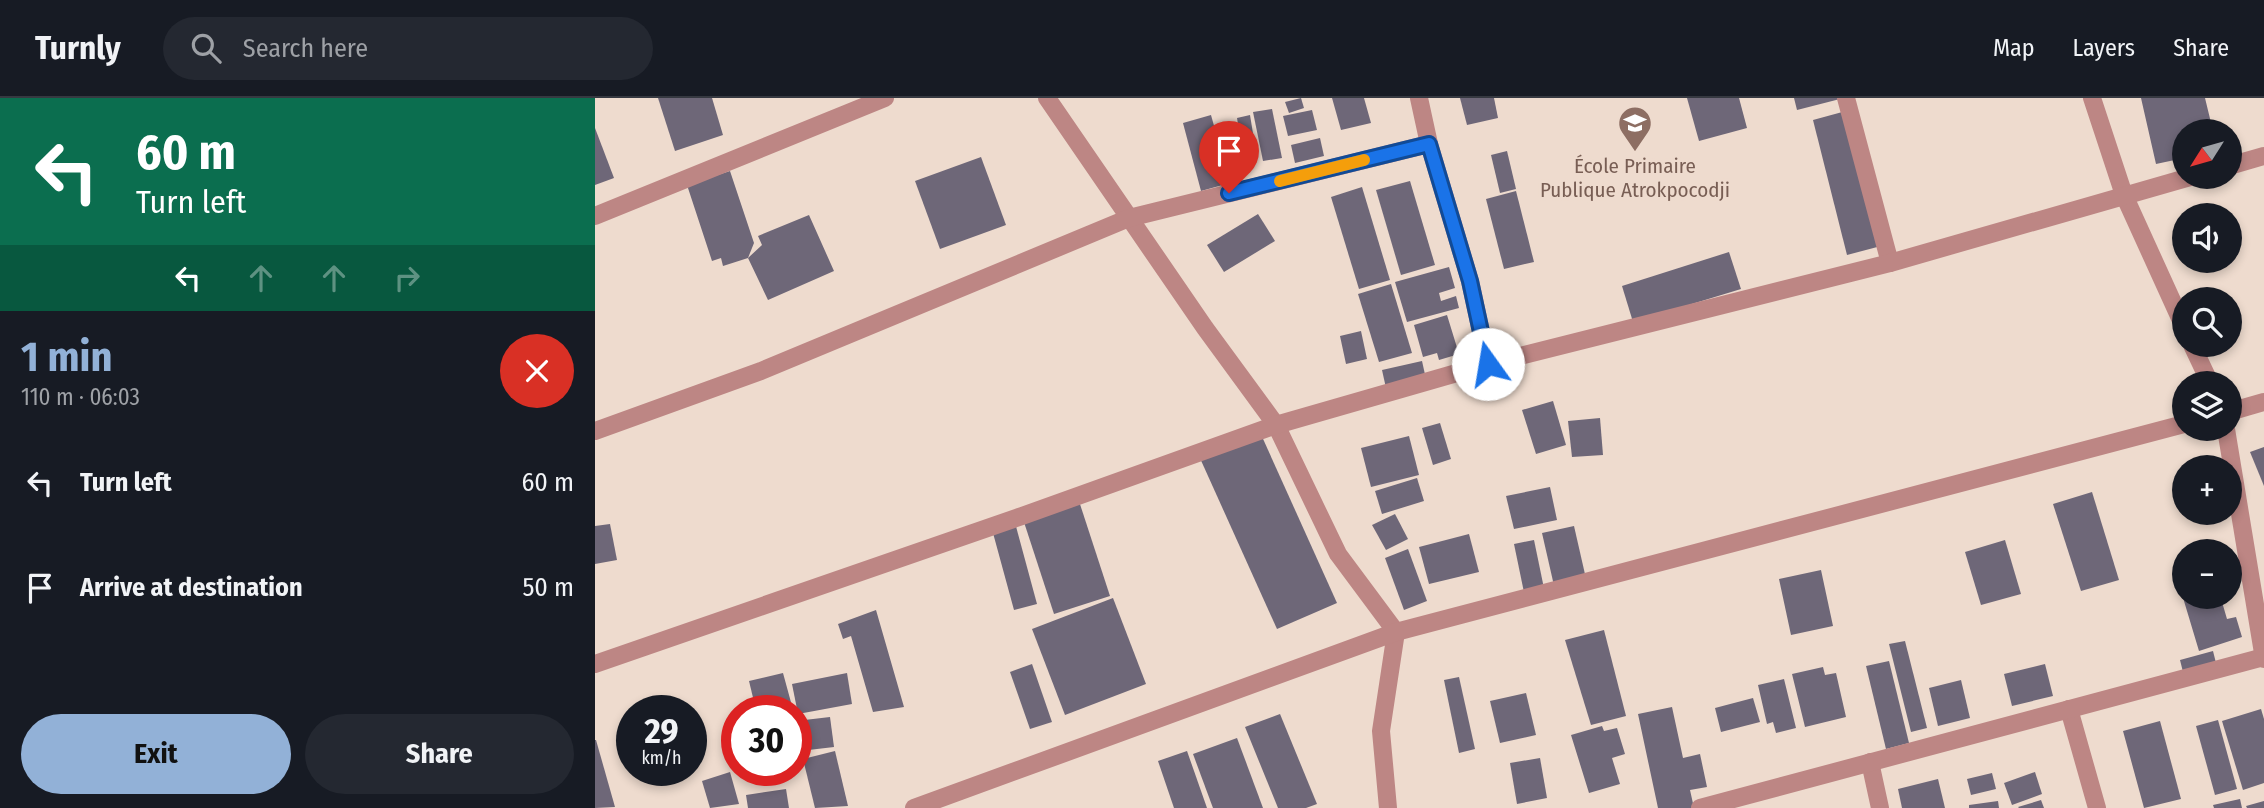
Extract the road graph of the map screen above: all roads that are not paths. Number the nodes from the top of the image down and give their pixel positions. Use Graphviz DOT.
graph roads {
  1 [pos="884,98"];
  2 [pos="1047,98"];
  3 [pos="1419,98"];
  4 [pos="1846,98"];
  5 [pos="2092,98"];
  6 [pos="1429,144"];
  7 [pos="2264,156"];
  8 [pos="2242,162"];
  9 [pos="2172,182"];
  10 [pos="2124,195"];
  11 [pos="595,216"];
  12 [pos="1129,218"];
  13 [pos="1890,263"];
  14 [pos="2172,301"];
  15 [pos="1488,364"];
  16 [pos="2264,402"];
  17 [pos="2242,408"];
  18 [pos="1276,425"];
  19 [pos="2172,427"];
  20 [pos="595,431"];
  21 [pos="2228,441"];
  22 [pos="1395,632"];
  23 [pos="2264,657"];
  24 [pos="595,664"];
  25 [pos="2069,709"];
  26 [pos="1870,762"];
  27 [pos="914,808"];
  28 [pos="1388,808"];
  29 [pos="1700,808"];
  30 [pos="1880,808"];
  31 [pos="2097,808"];
  1 -- 11 [label="street"];
  2 -- 12 [label="street"];
  3 -- 6 [label="street"];
  4 -- 13 [label="street"];
  5 -- 10 [label="street"];
  6 -- 12 [label="street"];
  6 -- 15 [label="street"];
  7 -- 8 [label="street"];
  9 -- 10 [label="street"];
  10 -- 13 [label="street"];
  10 -- 14 [label="street"];
  12 -- 18 [label="street"];
  12 -- 20 [label="street"];
  13 -- 15 [label="street"];
  15 -- 18 [label="street"];
  16 -- 17 [label="street"];
  18 -- 22 [label="street"];
  18 -- 24 [label="street"];
  19 -- 22 [label="street"];
  21 -- 23 [label="street"];
  22 -- 27 [label="street"];
  22 -- 28 [label="street"];
  23 -- 25 [label="street"];
  25 -- 26 [label="street"];
  25 -- 31 [label="street"];
  26 -- 29 [label="street"];
  26 -- 30 [label="street"];
}
